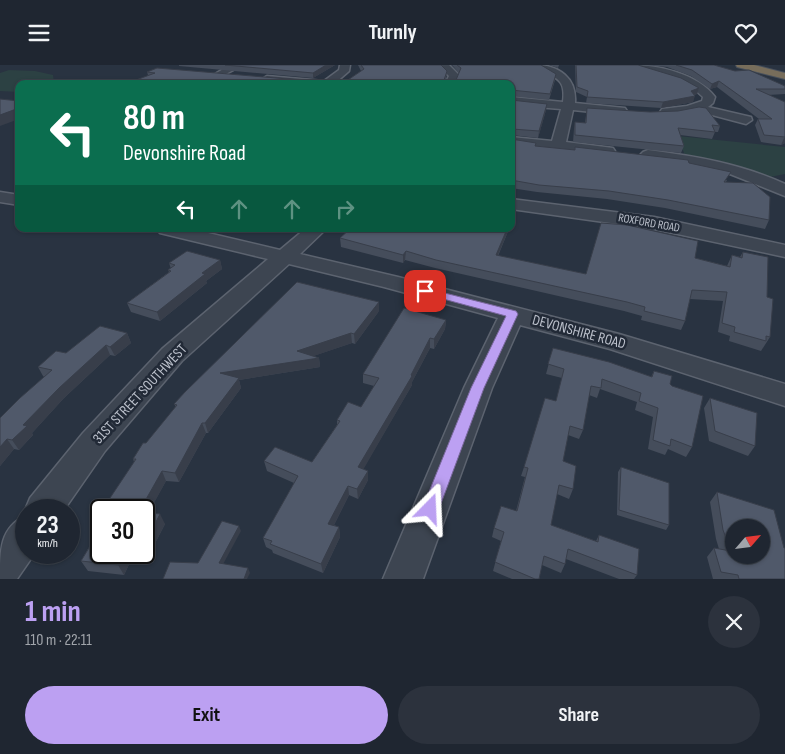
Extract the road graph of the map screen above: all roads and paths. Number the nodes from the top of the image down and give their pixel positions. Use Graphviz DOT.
graph roads {
  1 [pos="345,65"];
  2 [pos="443,65"];
  3 [pos="540,65"];
  4 [pos="637,65"];
  5 [pos="741,65"];
  6 [pos="763,65"];
  7 [pos="238,71"];
  8 [pos="785,71"];
  9 [pos="215,74"];
  10 [pos="785,76"];
  11 [pos="257,78"];
  12 [pos="279,80"];
  13 [pos="332,80"];
  14 [pos="452,80"];
  15 [pos="515,101"];
  16 [pos="567,106"];
  17 [pos="698,108"];
  18 [pos="630,112"];
  19 [pos="652,113"];
  20 [pos="746,121"];
  21 [pos="515,141"];
  22 [pos="558,146"];
  23 [pos="785,191"];
  24 [pos="515,205"];
  25 [pos="180,232"];
  26 [pos="313,232"];
  27 [pos="785,251"];
  28 [pos="287,256"];
  29 [pos="512,314"];
  30 [pos="785,395"];
  31 [pos="51,499"];
  32 [pos="15,549"];
  33 [pos="0,570"];
  34 [pos="404,579"];
  1 -- 13 [label="street"];
  2 -- 14 [label="street"];
  3 -- 16 [label="street"];
  4 -- 17 [label="street"];
  5 -- 10 [label="highway"];
  6 -- 8 [label="highway"];
  7 -- 9 [label="street"];
  11 -- 12 [label="street"];
  15 -- 16 [label="street"];
  16 -- 18 [label="street"];
  16 -- 22 [label="street"];
  17 -- 19 [label="street"];
  17 -- 20 [label="street"];
  21 -- 22 [label="street"];
  22 -- 23 [label="street"];
  24 -- 27 [label="street, ROXFORD ROAD"];
  25 -- 28 [label="street, DEVONSHIRE ROAD"];
  26 -- 28 [label="street, 31ST STREET SOUTHWEST"];
  28 -- 29 [label="street, DEVONSHIRE ROAD"];
  28 -- 31 [label="street, 31ST STREET SOUTHWEST"];
  29 -- 30 [label="street, DEVONSHIRE ROAD"];
  29 -- 34 [label="street"];
  32 -- 33 [label="street"];
}
